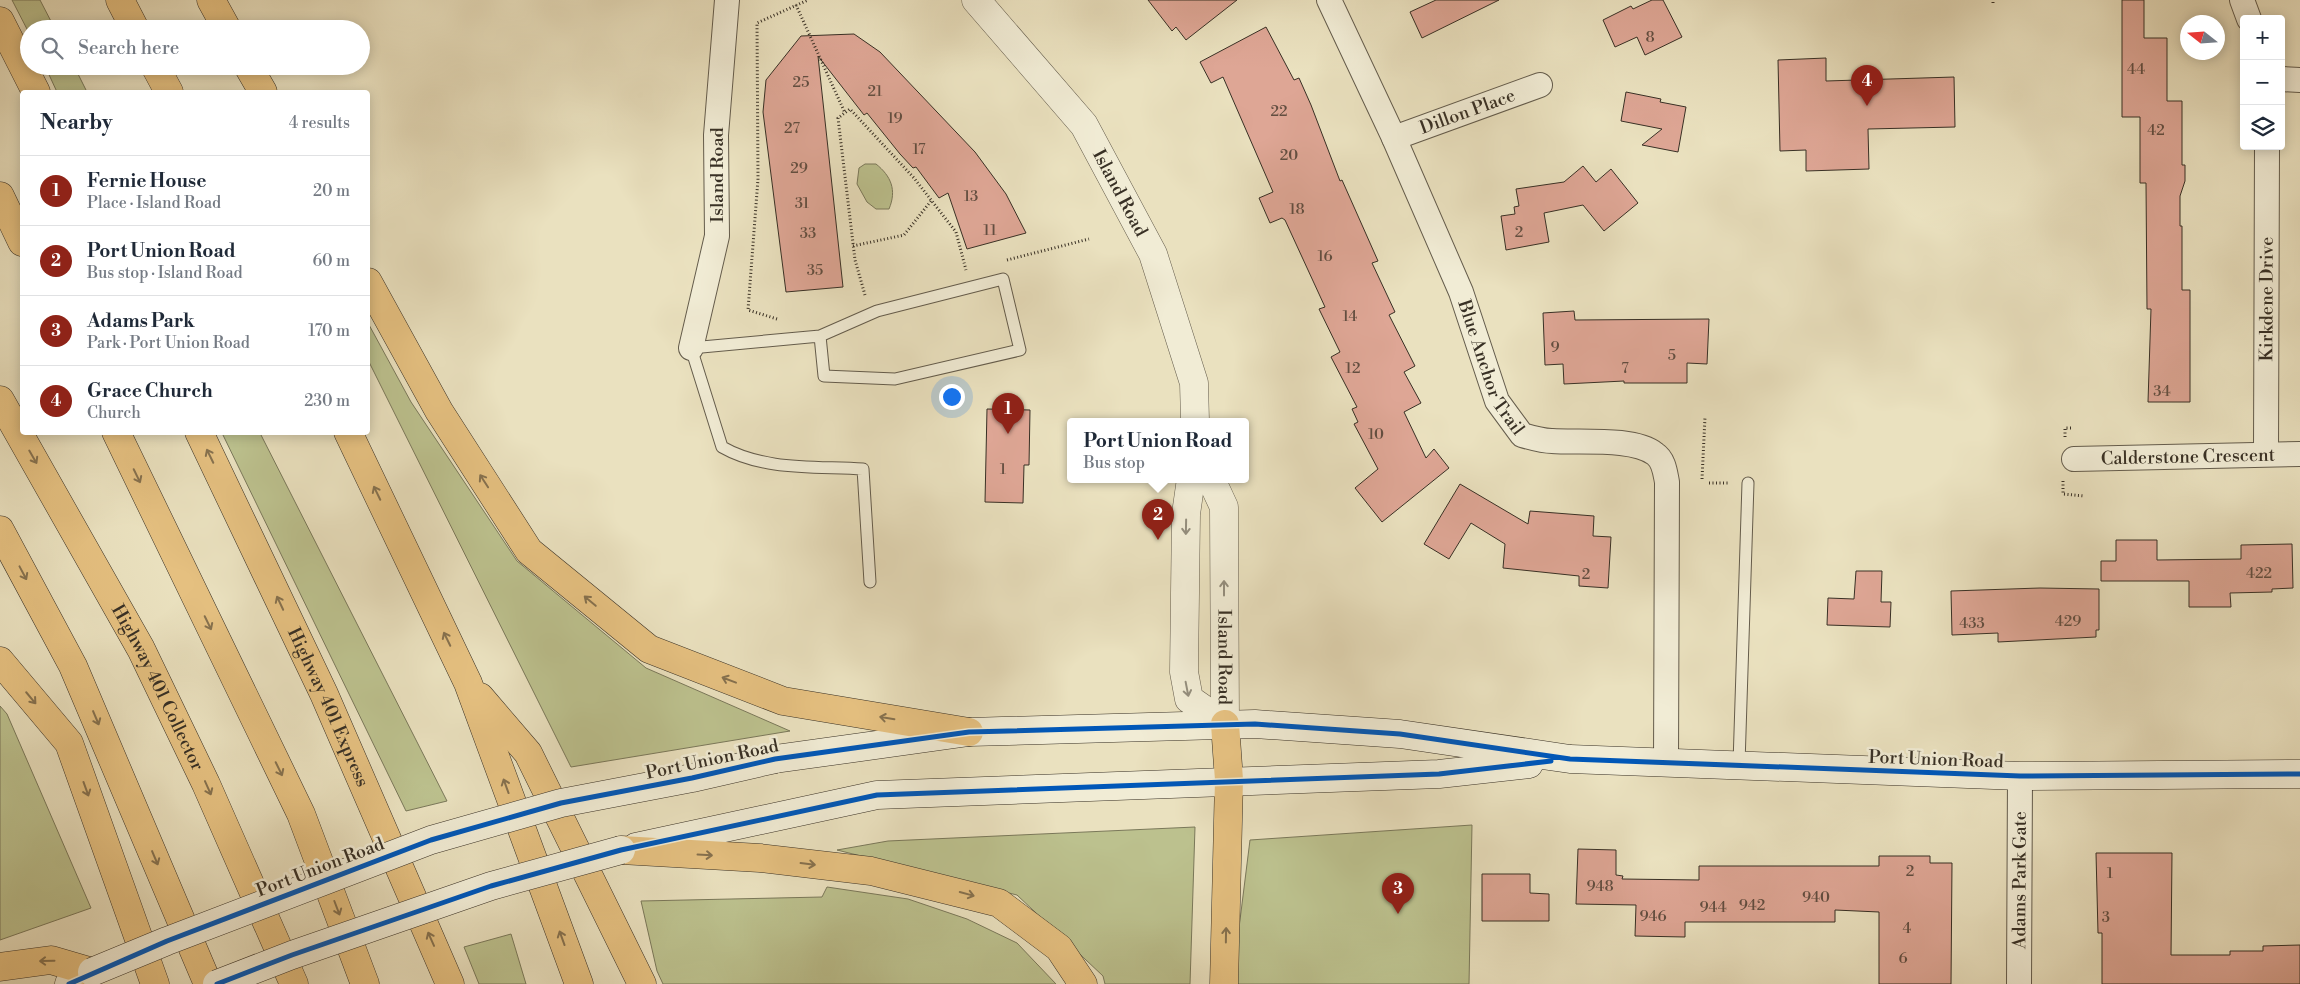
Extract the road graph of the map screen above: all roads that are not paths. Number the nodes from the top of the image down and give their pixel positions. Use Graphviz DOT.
graph roads {
  1 [pos="120,0"];
  2 [pos="211,0"];
  3 [pos="727,0"];
  4 [pos="976,0"];
  5 [pos="1329,0"];
  6 [pos="2242,0"];
  7 [pos="2248,15"];
  8 [pos="130,20"];
  9 [pos="222,20"];
  10 [pos="0,21"];
  11 [pos="20,60"];
  12 [pos="27,75"];
  13 [pos="160,75"];
  14 [pos="253,75"];
  15 [pos="2285,79"];
  16 [pos="2300,80"];
  17 [pos="1540,85"];
  18 [pos="35,90"];
  19 [pos="168,90"];
  20 [pos="262,90"];
  21 [pos="1394,138"];
  22 [pos="2267,150"];
  23 [pos="0,196"];
  24 [pos="20,238"];
  25 [pos="370,286"];
  26 [pos="820,336"];
  27 [pos="691,348"];
  28 [pos="0,400"];
  29 [pos="1195,418"];
  30 [pos="117,435"];
  31 [pos="200,435"];
  32 [pos="349,435"];
  33 [pos="2266,453"];
  34 [pos="2300,454"];
  35 [pos="2074,459"];
  36 [pos="1190,483"];
  37 [pos="1213,483"];
  38 [pos="1748,484"];
  39 [pos="0,530"];
  40 [pos="870,582"];
  41 [pos="0,661"];
  42 [pos="468,683"];
  43 [pos="1225,724"];
  44 [pos="969,732"];
  45 [pos="1570,759"];
  46 [pos="1666,763"];
  47 [pos="1739,764"];
  48 [pos="2300,774"];
  49 [pos="2020,776"];
  50 [pos="1229,780"];
  51 [pos="621,850"];
  52 [pos="0,967"];
  53 [pos="81,978"];
  54 [pos="155,984"];
  55 [pos="208,984"];
  56 [pos="217,984"];
  57 [pos="294,984"];
  58 [pos="365,984"];
  59 [pos="450,984"];
  60 [pos="579,984"];
  61 [pos="642,984"];
  62 [pos="1084,984"];
  63 [pos="1224,984"];
  64 [pos="2019,984"];
  1 -- 8 [label="highway"];
  2 -- 9 [label="highway"];
  3 -- 27 [label="street, Island Road"];
  4 -- 29 [label="main road, Island Road"];
  5 -- 21 [label="street, Blue Anchor Trail"];
  6 -- 7 [label="street"];
  10 -- 11 [label="highway"];
  12 -- 18 [label="highway"];
  13 -- 19 [label="highway"];
  14 -- 20 [label="highway"];
  15 -- 16 [label="street"];
  17 -- 21 [label="street, Dillon Place"];
  21 -- 46 [label="street, Blue Anchor Trail"];
  22 -- 33 [label="street, Kirkdene Drive"];
  23 -- 24 [label="highway"];
  44 -- 25 [label="highway, one-way"];
  26 -- 26 [label="lane"];
  26 -- 27 [label="lane"];
  27 -- 40 [label="lane"];
  28 -- 57 [label="highway, Highway 401 Collector, one-way"];
  30 -- 58 [label="highway, one-way"];
  59 -- 31 [label="highway, Highway 401 Express, one-way"];
  42 -- 32 [label="highway, one-way"];
  33 -- 34 [label="street, Calderstone Crescent"];
  33 -- 35 [label="street, Calderstone Crescent"];
  36 -- 43 [label="main road, Island Road, one-way"];
  43 -- 37 [label="main road, Island Road, one-way"];
  38 -- 47 [label="lane"];
  39 -- 55 [label="highway, one-way"];
  41 -- 54 [label="highway, one-way"];
  60 -- 42 [label="highway, one-way"];
  42 -- 61 [label="highway"];
  43 -- 44 [label="main road, Port Union Road"];
  43 -- 45 [label="main road, Port Union Road"];
  43 -- 50 [label="highway"];
  44 -- 53 [label="main road, Port Union Road, bridge"];
  45 -- 46 [label="main road, Port Union Road"];
  45 -- 50 [label="main road, Port Union Road"];
  46 -- 47 [label="main road, Port Union Road"];
  47 -- 49 [label="main road, Port Union Road"];
  48 -- 49 [label="main road, Port Union Road"];
  49 -- 64 [label="street, Adams Park Gate"];
  50 -- 51 [label="main road, Port Union Road"];
  63 -- 50 [label="highway, one-way"];
  51 -- 56 [label="main road, Port Union Road, bridge"];
  51 -- 62 [label="highway, one-way"];
  53 -- 52 [label="highway, one-way"];
}
